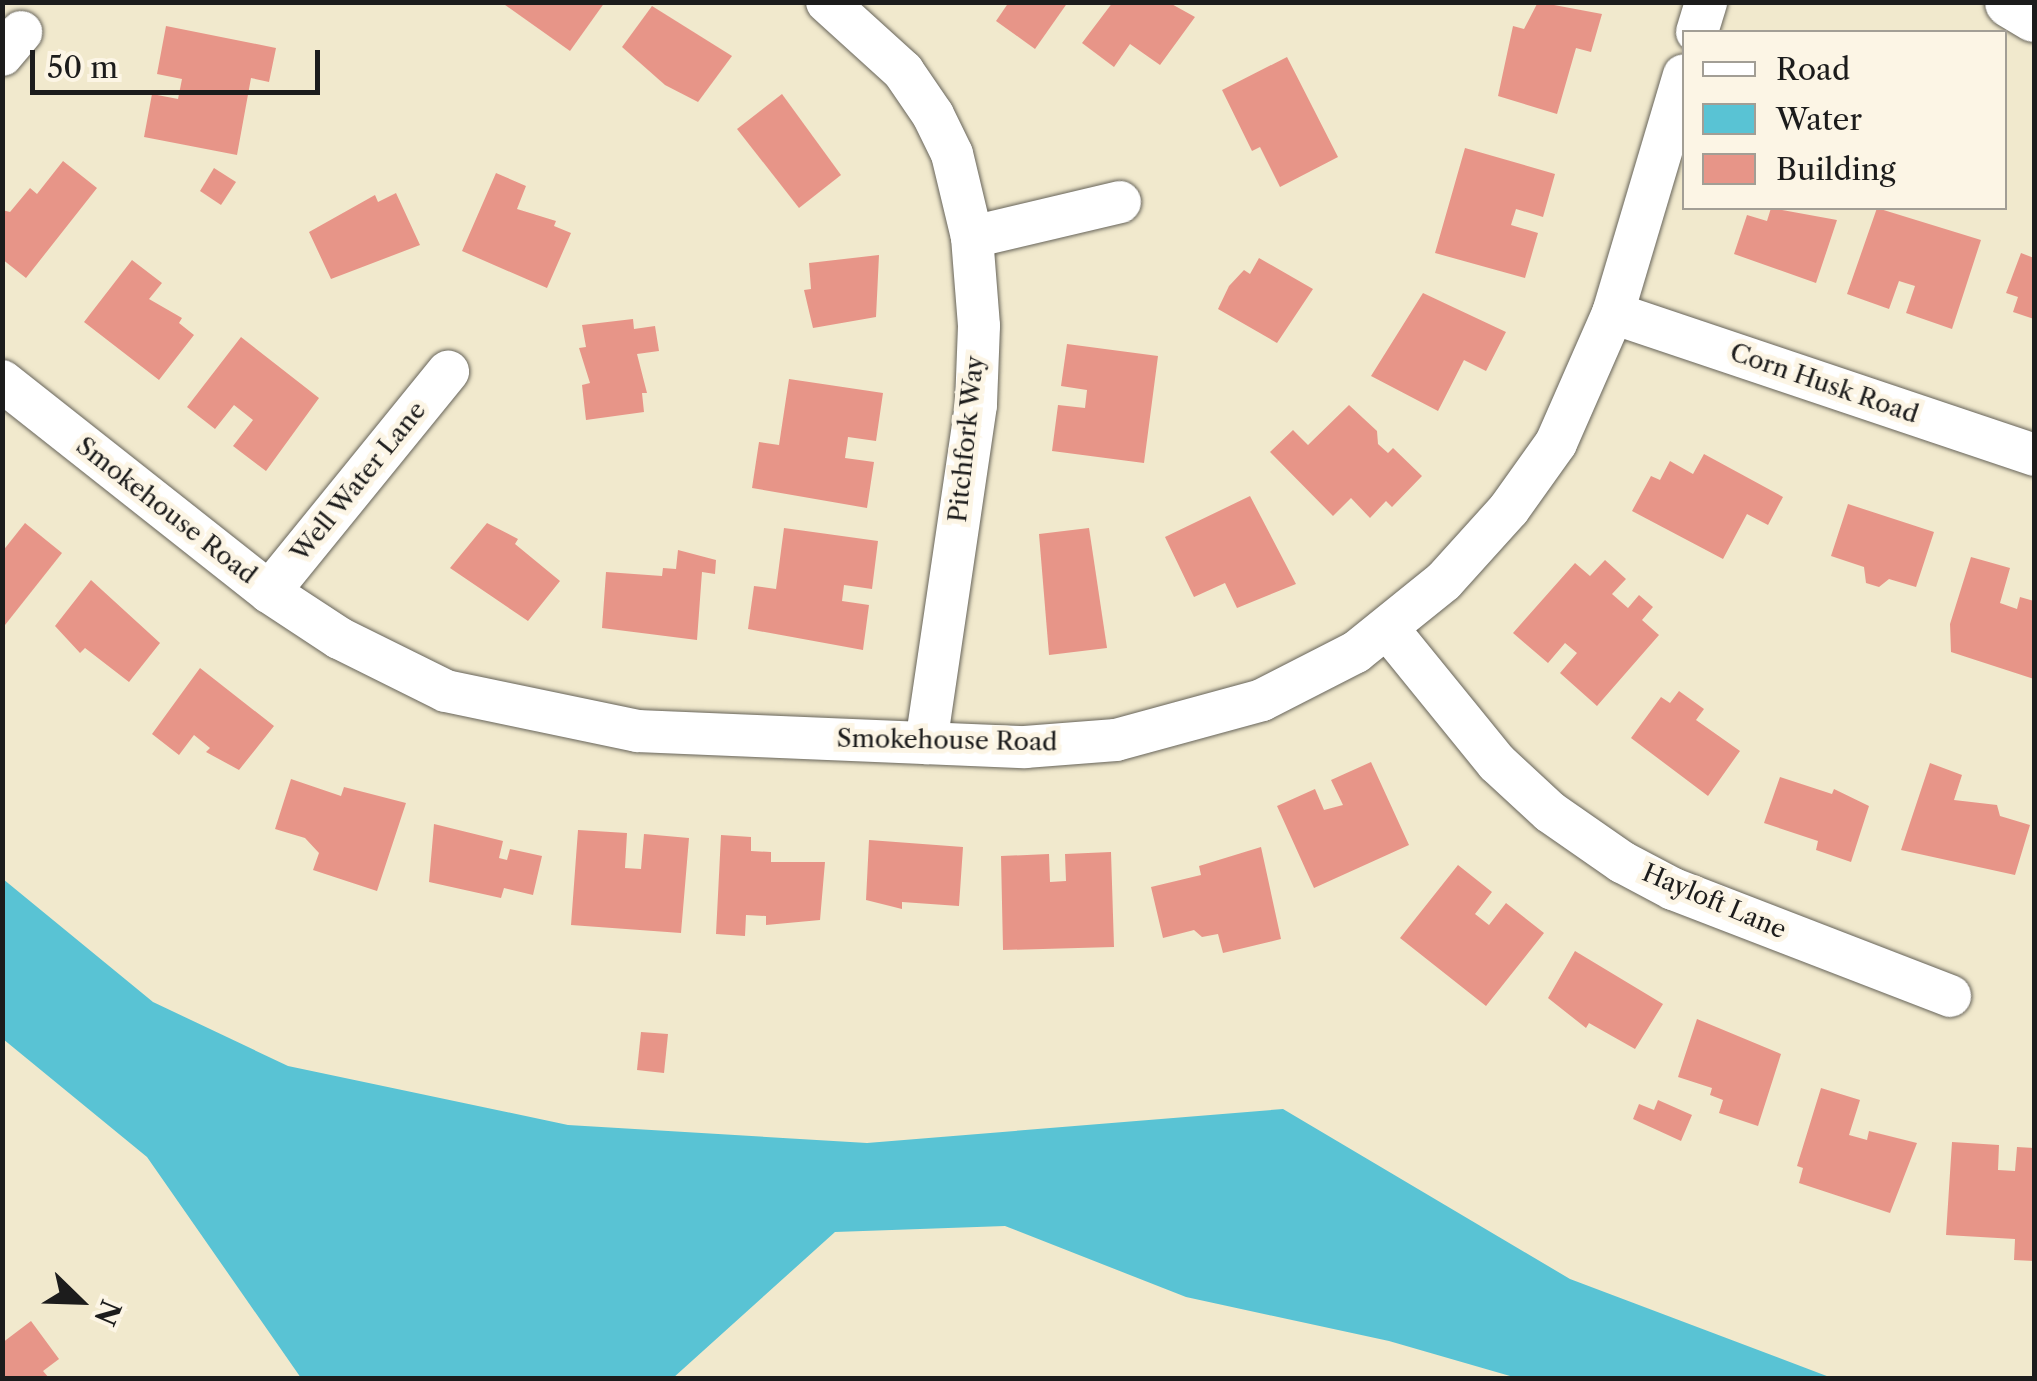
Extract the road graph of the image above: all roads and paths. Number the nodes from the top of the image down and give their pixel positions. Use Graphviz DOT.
graph roads {
  1 [pos="827,2"];
  2 [pos="1706,2"];
  3 [pos="2011,2"];
  4 [pos="2034,16"];
  5 [pos="1698,30"];
  6 [pos="1682,82"];
  7 [pos="1120,202"];
  8 [pos="972,237"];
  9 [pos="1613,313"];
  10 [pos="448,372"];
  11 [pos="2,382"];
  12 [pos="2034,455"];
  13 [pos="269,592"];
  14 [pos="1388,629"];
  15 [pos="926,743"];
  16 [pos="1950,996"];
  1 -- 8 [label="street, Pitchfork Way"];
  2 -- 5 [label="street"];
  3 -- 4 [label="street"];
  6 -- 9 [label="street, Smokehouse Road"];
  7 -- 8 [label="street"];
  8 -- 15 [label="street, Pitchfork Way"];
  9 -- 12 [label="street, Corn Husk Road"];
  9 -- 14 [label="street, Smokehouse Road"];
  10 -- 13 [label="street, Well Water Lane"];
  11 -- 13 [label="street, Smokehouse Road"];
  13 -- 15 [label="street, Smokehouse Road"];
  14 -- 15 [label="street, Smokehouse Road"];
  14 -- 16 [label="street, Hayloft Lane"];
}
